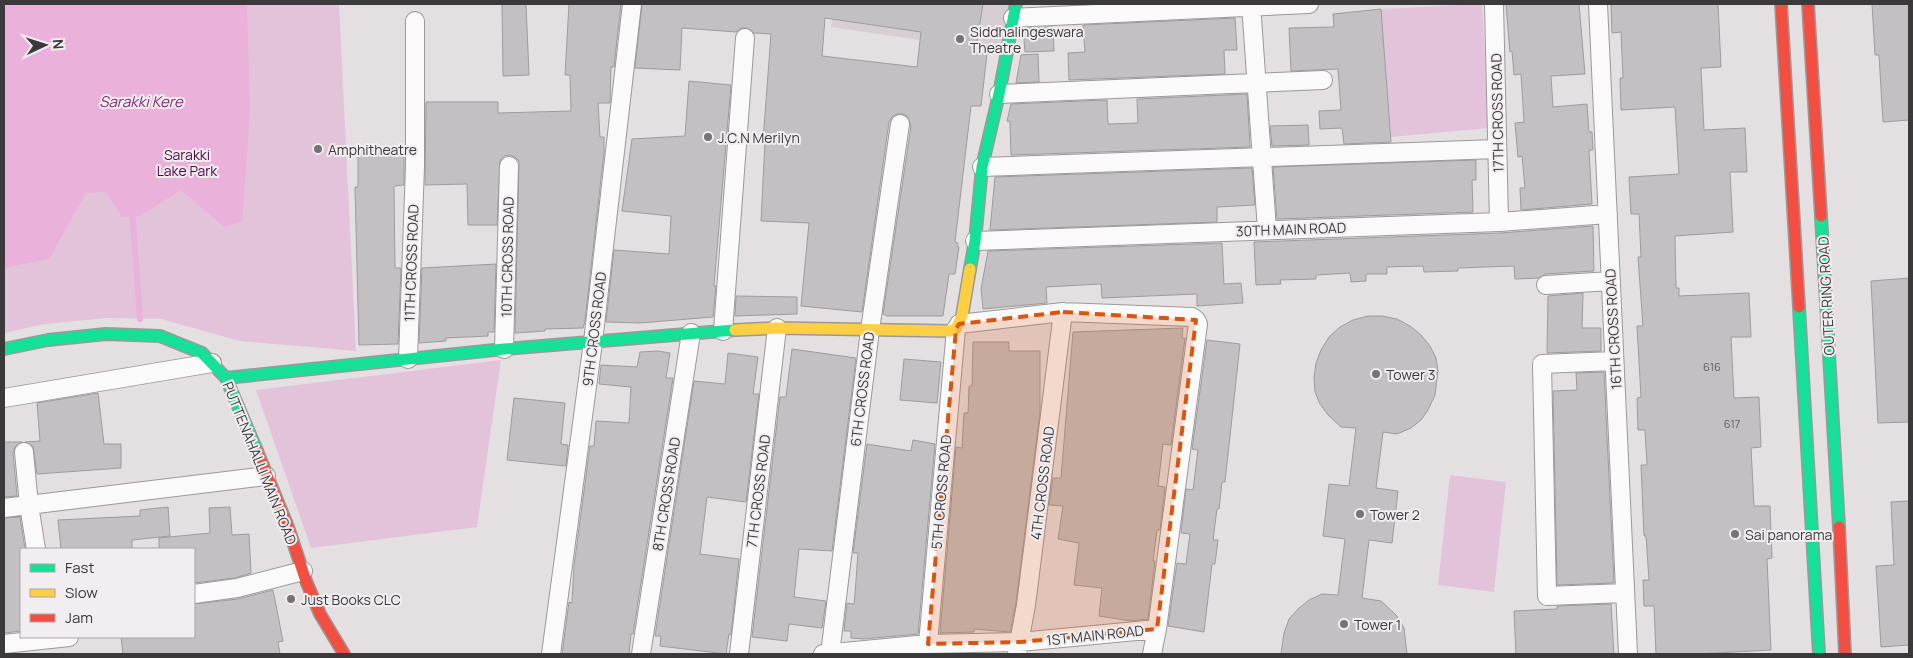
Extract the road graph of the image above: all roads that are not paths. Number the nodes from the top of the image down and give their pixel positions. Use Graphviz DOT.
graph roads {
  1 [pos="632,4"];
  2 [pos="1309,4"];
  3 [pos="1494,4"];
  4 [pos="1598,4"];
  5 [pos="1781,4"];
  6 [pos="1808,4"];
  7 [pos="1252,5"];
  8 [pos="1015,11"];
  9 [pos="415,21"];
  10 [pos="745,38"];
  11 [pos="1323,80"];
  12 [pos="1258,82"];
  13 [pos="999,94"];
  14 [pos="900,124"];
  15 [pos="1497,149"];
  16 [pos="1263,157"];
  17 [pos="509,166"];
  18 [pos="982,167"];
  19 [pos="1608,214"];
  20 [pos="1498,222"];
  21 [pos="1267,230"];
  22 [pos="975,241"];
  23 [pos="1610,281"];
  24 [pos="1546,285"];
  25 [pos="1063,312"];
  26 [pos="957,327"];
  27 [pos="777,328"];
  28 [pos="870,330"];
  29 [pos="723,331"];
  30 [pos="691,333"];
  31 [pos="593,342"];
  32 [pos="504,349"];
  33 [pos="4,350"];
  34 [pos="408,359"];
  35 [pos="1614,361"];
  36 [pos="212,363"];
  37 [pos="226,378"];
  38 [pos="4,398"];
  39 [pos="24,452"];
  40 [pos="266,476"];
  41 [pos="29,505"];
  42 [pos="4,508"];
  43 [pos="1812,540"];
  44 [pos="36,548"];
  45 [pos="303,571"];
  46 [pos="1842,588"];
  47 [pos="1625,592"];
  48 [pos="195,594"];
  49 [pos="1804,616"];
  50 [pos="1157,628"];
  51 [pos="60,638"];
  52 [pos="4,644"];
  53 [pos="1019,648"];
  54 [pos="927,649"];
  55 [pos="344,654"];
  56 [pos="551,654"];
  57 [pos="641,654"];
  58 [pos="739,654"];
  59 [pos="823,654"];
  60 [pos="830,654"];
  61 [pos="1152,654"];
  62 [pos="1628,654"];
  63 [pos="1819,654"];
  64 [pos="1845,654"];
  65 [pos="1857,654"];
  1 -- 31 [label="street, 9TH CROSS ROAD"];
  2 -- 7 [label="street"];
  3 -- 15 [label="street, 17TH CROSS ROAD"];
  4 -- 19 [label="street, 16TH CROSS ROAD"];
  5 -- 43 [label="main road, OUTER RING ROAD"];
  6 -- 46 [label="main road, OUTER RING ROAD"];
  7 -- 8 [label="street"];
  7 -- 12 [label="street"];
  8 -- 13 [label="main road"];
  9 -- 34 [label="street, 11TH CROSS ROAD"];
  10 -- 29 [label="street"];
  11 -- 12 [label="street"];
  12 -- 13 [label="street"];
  12 -- 16 [label="street"];
  13 -- 18 [label="main road"];
  14 -- 28 [label="street, 6TH CROSS ROAD"];
  15 -- 16 [label="street"];
  15 -- 20 [label="street, 17TH CROSS ROAD"];
  16 -- 18 [label="street"];
  16 -- 21 [label="street"];
  17 -- 32 [label="street, 10TH CROSS ROAD"];
  18 -- 22 [label="main road"];
  19 -- 20 [label="street, 30TH MAIN ROAD"];
  19 -- 23 [label="street, 16TH CROSS ROAD"];
  20 -- 21 [label="street, 30TH MAIN ROAD"];
  21 -- 22 [label="street, 30TH MAIN ROAD"];
  22 -- 26 [label="main road"];
  23 -- 24 [label="street"];
  23 -- 35 [label="street, 16TH CROSS ROAD"];
  25 -- 26 [label="street"];
  25 -- 50 [label="street"];
  25 -- 53 [label="street, 4TH CROSS ROAD"];
  26 -- 28 [label="main road"];
  26 -- 54 [label="street, 5TH CROSS ROAD"];
  27 -- 28 [label="main road"];
  27 -- 29 [label="main road"];
  27 -- 58 [label="street, 7TH CROSS ROAD"];
  28 -- 60 [label="street, 6TH CROSS ROAD"];
  29 -- 30 [label="main road"];
  30 -- 31 [label="main road"];
  30 -- 57 [label="street, 8TH CROSS ROAD"];
  31 -- 32 [label="main road"];
  31 -- 56 [label="street, 9TH CROSS ROAD"];
  32 -- 34 [label="main road"];
  33 -- 36 [label="main road, PUTTENAHALLI MAIN ROAD"];
  34 -- 37 [label="main road"];
  35 -- 47 [label="street, 16TH CROSS ROAD"];
  35 -- 47 [label="street"];
  36 -- 37 [label="main road, PUTTENAHALLI MAIN ROAD"];
  36 -- 38 [label="street"];
  37 -- 40 [label="main road, PUTTENAHALLI MAIN ROAD"];
  39 -- 41 [label="street"];
  40 -- 41 [label="street"];
  40 -- 45 [label="main road, PUTTENAHALLI MAIN ROAD"];
  41 -- 42 [label="street"];
  41 -- 44 [label="street"];
  43 -- 49 [label="main road"];
  43 -- 63 [label="main road"];
  45 -- 48 [label="street"];
  45 -- 55 [label="main road, PUTTENAHALLI MAIN ROAD"];
  46 -- 64 [label="main road"];
  46 -- 65 [label="main road"];
  47 -- 62 [label="street, 16TH CROSS ROAD"];
  50 -- 53 [label="street, 1ST MAIN ROAD"];
  50 -- 61 [label="street"];
  51 -- 52 [label="street"];
  53 -- 54 [label="street, 1ST MAIN ROAD"];
  54 -- 60 [label="street, 1ST MAIN ROAD"];
  59 -- 60 [label="street, 1ST MAIN ROAD"];
}
